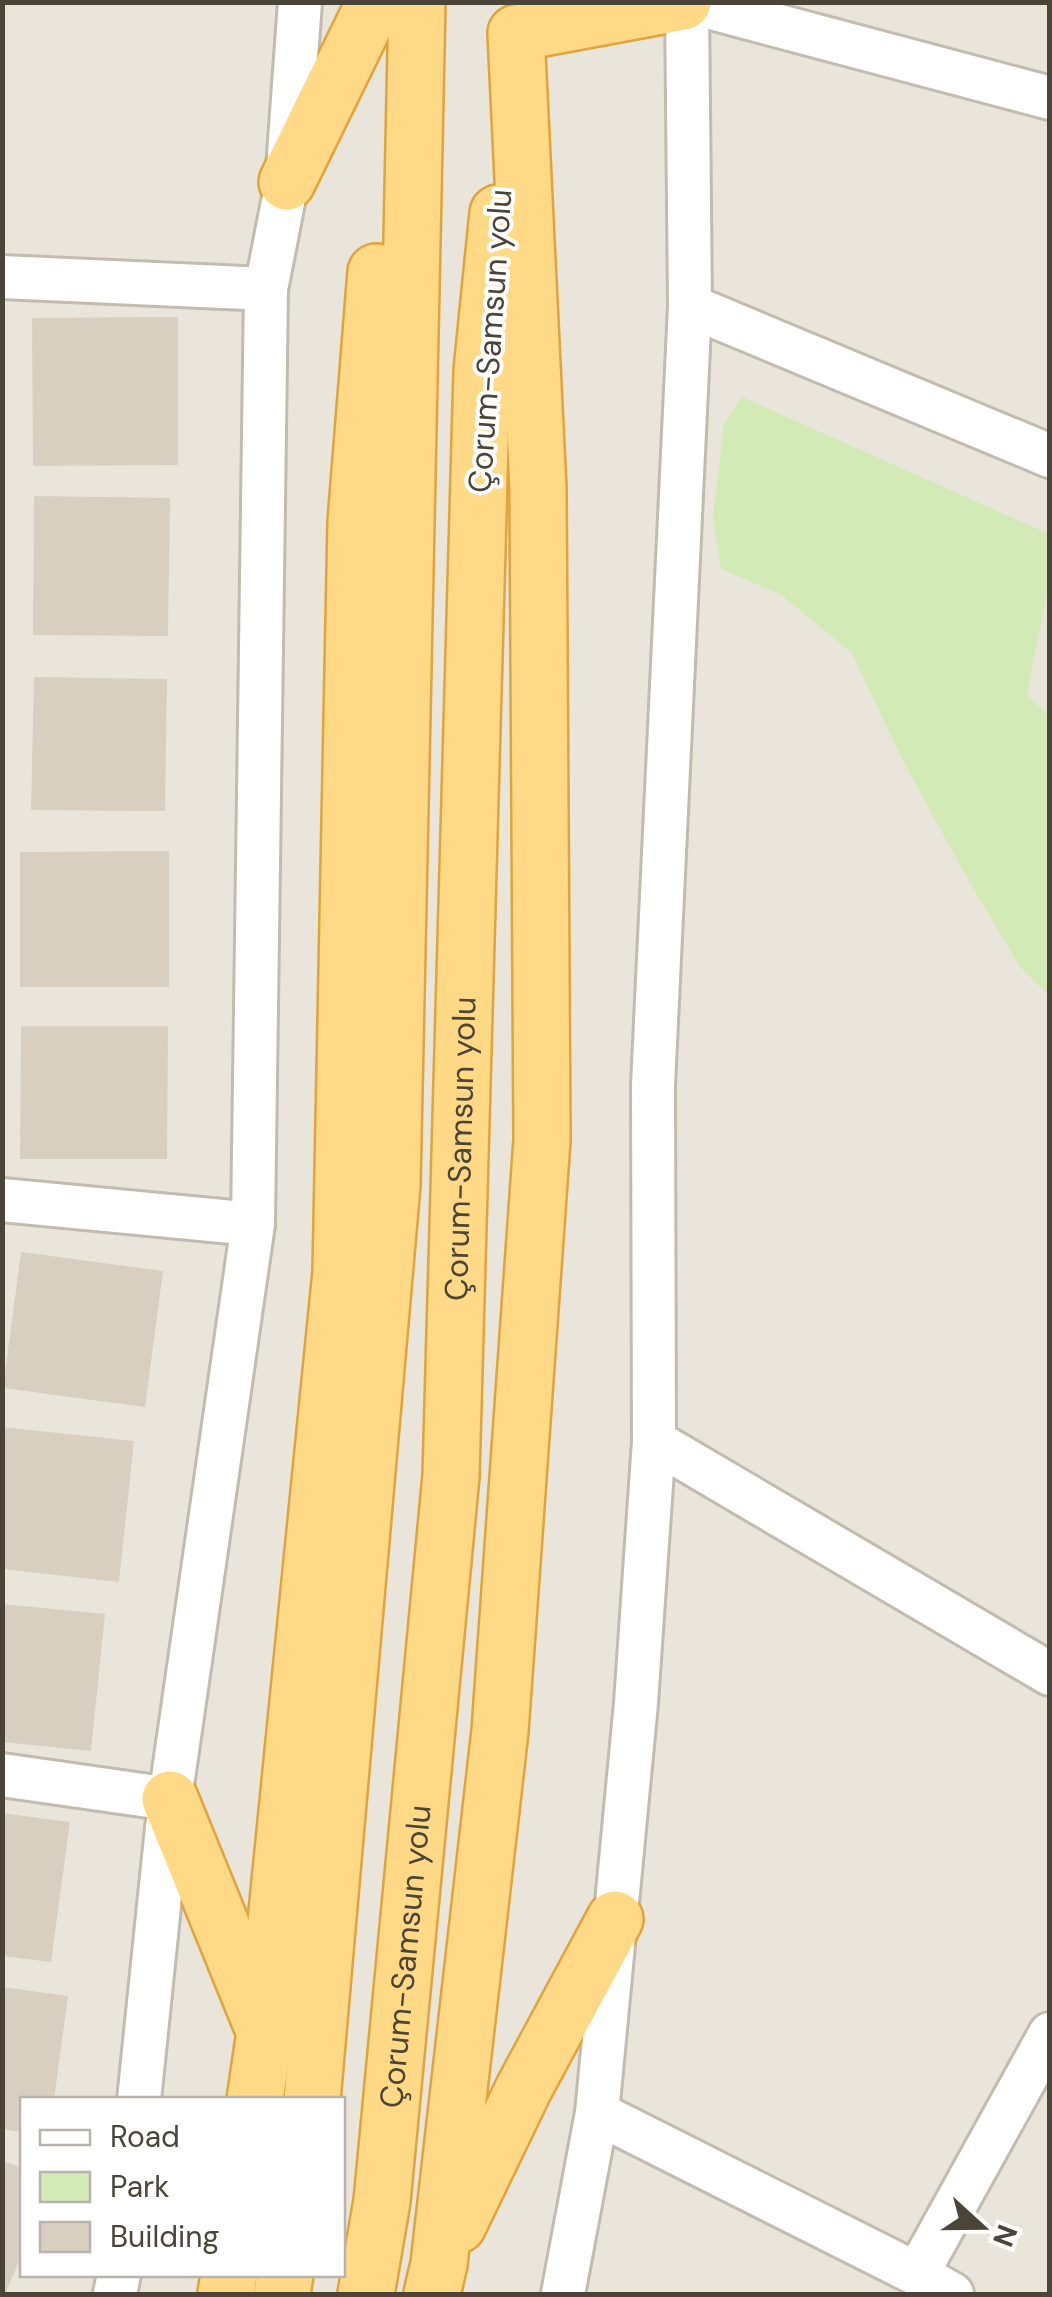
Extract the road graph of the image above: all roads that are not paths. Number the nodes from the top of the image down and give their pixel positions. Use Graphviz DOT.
graph roads {
  1 [pos="300,2"];
  2 [pos="686,2"];
  3 [pos="403,11"];
  4 [pos="516,18"];
  5 [pos="1050,98"];
  6 [pos="287,182"];
  7 [pos="2,277"];
  8 [pos="266,289"];
  9 [pos="690,306"];
  10 [pos="1050,456"];
  11 [pos="2,1200"];
  12 [pos="253,1224"];
  13 [pos="654,1441"];
  14 [pos="1050,1674"];
  15 [pos="2,1775"];
  16 [pos="170,1799"];
  17 [pos="615,1919"];
  18 [pos="265,2032"];
  19 [pos="1050,2034"];
  20 [pos="139,2097"];
  21 [pos="255,2097"];
  22 [pos="312,2097"];
  23 [pos="597,2114"];
  24 [pos="436,2279"];
  25 [pos="935,2284"];
  26 [pos="366,2294"];
  27 [pos="563,2294"];
  1 -- 6 [label="street"];
  2 -- 4 [label="highway"];
  2 -- 5 [label="street"];
  2 -- 9 [label="street"];
  3 -- 6 [label="highway"];
  3 -- 18 [label="highway"];
  3 -- 22 [label="highway, Çorum-Samsun yolu"];
  4 -- 24 [label="highway"];
  4 -- 26 [label="highway, Çorum-Samsun yolu"];
  6 -- 8 [label="street"];
  7 -- 8 [label="street"];
  8 -- 12 [label="street"];
  9 -- 10 [label="street"];
  9 -- 13 [label="street"];
  11 -- 12 [label="street"];
  12 -- 16 [label="street"];
  13 -- 14 [label="street"];
  13 -- 17 [label="street"];
  15 -- 16 [label="street"];
  16 -- 18 [label="highway"];
  16 -- 20 [label="street"];
  17 -- 23 [label="street"];
  17 -- 24 [label="highway"];
  18 -- 21 [label="highway"];
  19 -- 25 [label="street"];
  23 -- 25 [label="street"];
  23 -- 27 [label="street"];
}
